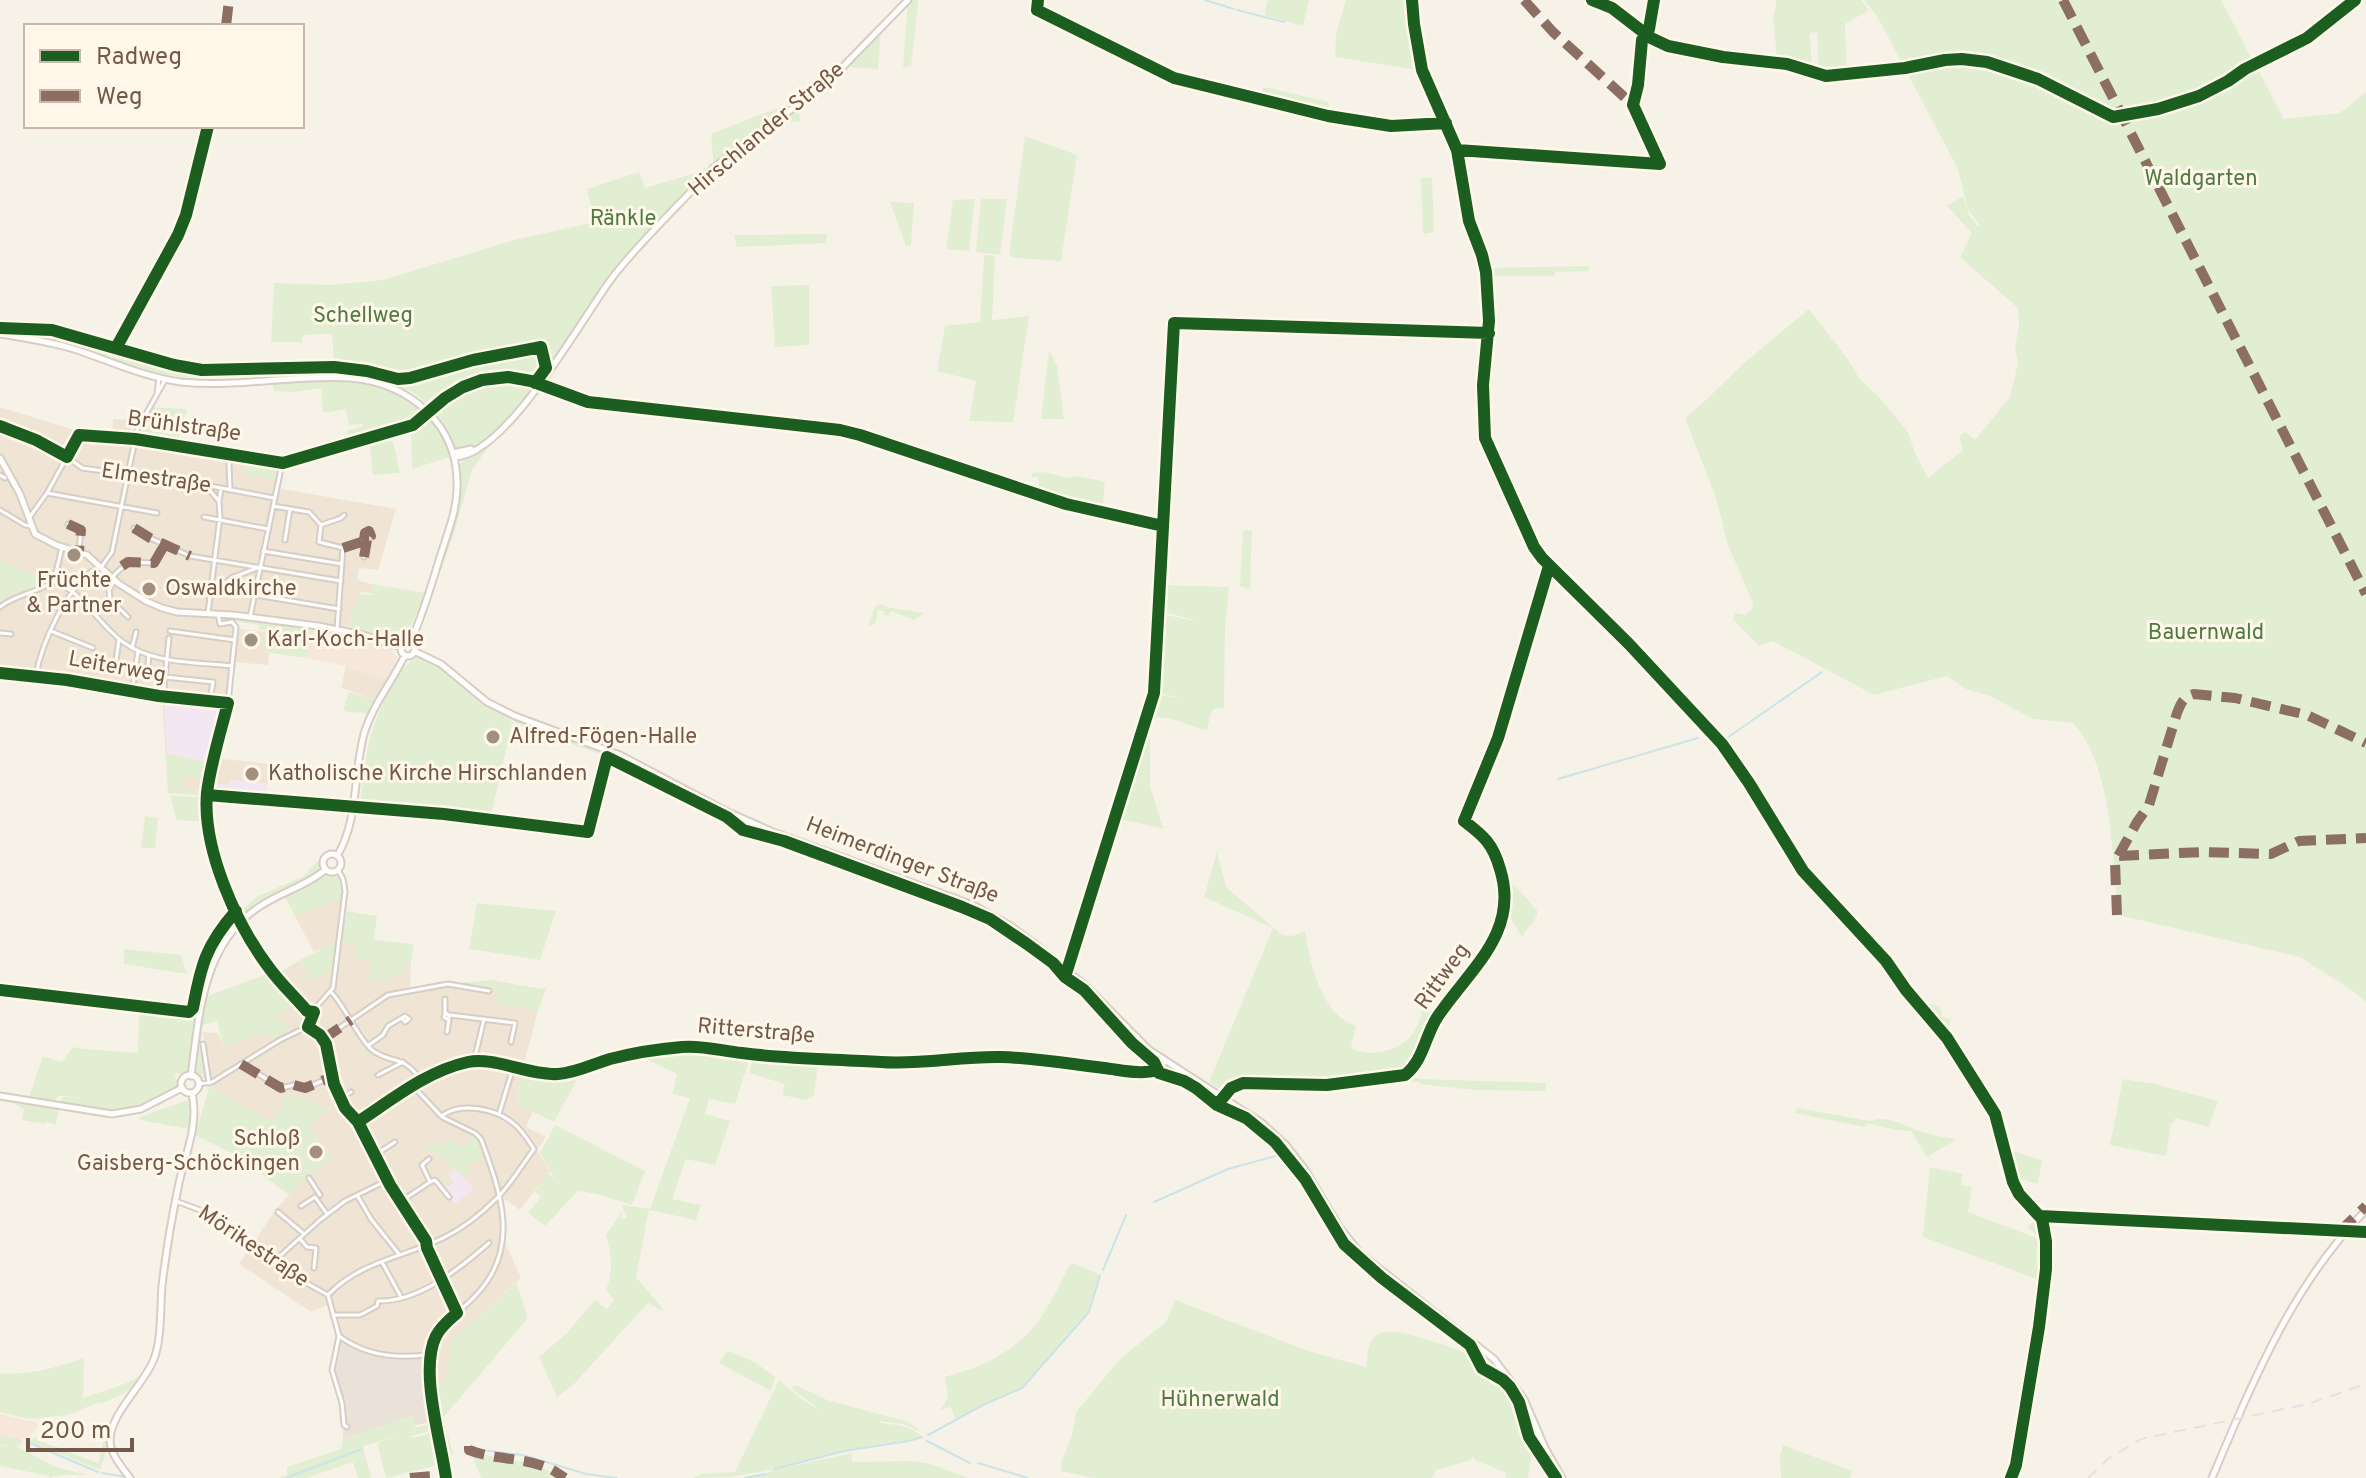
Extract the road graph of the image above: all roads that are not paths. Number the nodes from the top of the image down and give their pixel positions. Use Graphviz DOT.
graph roads {
  1 [pos="908,0"];
  2 [pos="0,334"];
  3 [pos="162,379"];
  4 [pos="0,426"];
  5 [pos="135,439"];
  6 [pos="477,448"];
  7 [pos="230,454"];
  8 [pos="453,455"];
  9 [pos="466,456"];
  10 [pos="67,457"];
  11 [pos="0,458"];
  12 [pos="302,458"];
  13 [pos="283,463"];
  14 [pos="129,474"];
  15 [pos="457,475"];
  16 [pos="205,485"];
  17 [pos="221,488"];
  18 [pos="230,490"];
  19 [pos="47,493"];
  20 [pos="274,498"];
  21 [pos="219,502"];
  22 [pos="122,506"];
  23 [pos="273,506"];
  24 [pos="290,509"];
  25 [pos="0,510"];
  26 [pos="157,513"];
  27 [pos="344,515"];
  28 [pos="204,517"];
  29 [pos="29,518"];
  30 [pos="220,521"];
  31 [pos="68,524"];
  32 [pos="321,525"];
  33 [pos="31,526"];
  34 [pos="134,528"];
  35 [pos="268,529"];
  36 [pos="285,540"];
  37 [pos="165,544"];
  38 [pos="62,547"];
  39 [pos="343,548"];
  40 [pos="79,551"];
  41 [pos="263,551"];
  42 [pos="364,557"];
  43 [pos="215,560"];
  44 [pos="342,564"];
  45 [pos="102,566"];
  46 [pos="259,568"];
  47 [pos="111,577"];
  48 [pos="54,581"];
  49 [pos="341,581"];
  50 [pos="179,585"];
  51 [pos="210,589"];
  52 [pos="72,593"];
  53 [pos="255,595"];
  54 [pos="209,599"];
  55 [pos="0,607"];
  56 [pos="339,609"];
  57 [pos="208,613"];
  58 [pos="218,614"];
  59 [pos="128,617"];
  60 [pos="250,617"];
  61 [pos="337,629"];
  62 [pos="51,631"];
  63 [pos="170,631"];
  64 [pos="136,632"];
  65 [pos="0,633"];
  66 [pos="11,634"];
  67 [pos="169,638"];
  68 [pos="119,639"];
  69 [pos="235,640"];
  70 [pos="410,643"];
  71 [pos="401,647"];
  72 [pos="93,648"];
  73 [pos="132,648"];
  74 [pos="138,651"];
  75 [pos="414,651"];
  76 [pos="149,655"];
  77 [pos="405,655"];
  78 [pos="166,659"];
  79 [pos="148,664"];
  80 [pos="232,666"];
  81 [pos="115,668"];
  82 [pos="0,673"];
  83 [pos="36,676"];
  84 [pos="165,677"];
  85 [pos="132,692"];
  86 [pos="163,697"];
  87 [pos="210,702"];
  88 [pos="1464,821"];
  89 [pos="337,856"];
  90 [pos="325,870"];
  91 [pos="338,870"];
  92 [pos="489,991"];
  93 [pos="331,992"];
  94 [pos="445,999"];
  95 [pos="448,1016"];
  96 [pos="402,1018"];
  97 [pos="484,1019"];
  98 [pos="351,1020"];
  99 [pos="308,1027"];
  100 [pos="447,1032"];
  101 [pos="323,1039"];
  102 [pos="511,1042"];
  103 [pos="203,1044"];
  104 [pos="368,1046"];
  105 [pos="474,1061"];
  106 [pos="403,1062"];
  107 [pos="1166,1062"];
  108 [pos="241,1064"];
  109 [pos="513,1068"];
  110 [pos="378,1075"];
  111 [pos="191,1076"];
  112 [pos="332,1077"];
  113 [pos="421,1080"];
  114 [pos="209,1083"];
  115 [pos="198,1084"];
  116 [pos="414,1087"];
  117 [pos="182,1088"];
  118 [pos="351,1092"];
  119 [pos="192,1093"];
  120 [pos="0,1096"];
  121 [pos="1222,1097"];
  122 [pos="340,1098"];
  123 [pos="499,1115"];
  124 [pos="442,1117"];
  125 [pos="358,1122"];
  126 [pos="395,1142"];
  127 [pos="375,1155"];
  128 [pos="429,1159"];
  129 [pos="309,1178"];
  130 [pos="388,1180"];
  131 [pos="430,1182"];
  132 [pos="357,1195"];
  133 [pos="500,1195"];
  134 [pos="315,1197"];
  135 [pos="449,1197"];
  136 [pos="176,1201"];
  137 [pos="400,1202"];
  138 [pos="301,1206"];
  139 [pos="2366,1210"];
  140 [pos="278,1212"];
  141 [pos="327,1214"];
  142 [pos="304,1234"];
  143 [pos="300,1239"];
  144 [pos="489,1243"];
  145 [pos="427,1246"];
  146 [pos="400,1255"];
  147 [pos="382,1262"];
  148 [pos="271,1264"];
  149 [pos="314,1268"];
  150 [pos="443,1281"];
  151 [pos="328,1295"];
  152 [pos="401,1298"];
  153 [pos="457,1313"];
  154 [pos="333,1315"];
  155 [pos="339,1336"];
  156 [pos="431,1354"];
  157 [pos="347,1427"];
  158 [pos="445,1475"];
  159 [pos="128,1476"];
  160 [pos="2213,1476"];
  161 [pos="1562,1478"];
  1 -- 6 [label="main road, Hirschlander Straße"];
  2 -- 3 [label="main road"];
  3 -- 5 [label="street"];
  3 -- 8 [label="main road"];
  4 -- 10 [label="street, Elmestraße"];
  5 -- 7 [label="street, Brühlstraße"];
  5 -- 10 [label="street, Brühlstraße"];
  5 -- 14 [label="street"];
  6 -- 8 [label="main road"];
  6 -- 9 [label="main road, Hirschlander Straße"];
  7 -- 13 [label="street, Brühlstraße"];
  7 -- 18 [label="street"];
  8 -- 9 [label="main road"];
  8 -- 15 [label="main road"];
  9 -- 15 [label="main road"];
  10 -- 14 [label="street, Elmestraße"];
  10 -- 19 [label="street"];
  11 -- 29 [label="main road"];
  12 -- 13 [label="street"];
  13 -- 20 [label="street"];
  14 -- 16 [label="street, Elmestraße"];
  14 -- 22 [label="street"];
  15 -- 70 [label="main road"];
  16 -- 17 [label="street, Elmestraße"];
  16 -- 21 [label="street"];
  17 -- 18 [label="street, Elmestraße"];
  17 -- 21 [label="street"];
  18 -- 20 [label="street, Elmestraße"];
  19 -- 22 [label="street"];
  19 -- 29 [label="street"];
  20 -- 23 [label="street"];
  21 -- 30 [label="street"];
  22 -- 26 [label="street"];
  22 -- 45 [label="street"];
  23 -- 24 [label="street"];
  23 -- 35 [label="street"];
  24 -- 32 [label="street"];
  24 -- 36 [label="street"];
  25 -- 33 [label="street"];
  27 -- 32 [label="street"];
  28 -- 30 [label="street"];
  29 -- 33 [label="main road"];
  30 -- 35 [label="street"];
  30 -- 43 [label="street"];
  31 -- 40 [label="street"];
  32 -- 39 [label="street"];
  33 -- 38 [label="main road"];
  34 -- 37 [label="street"];
  35 -- 41 [label="street"];
  37 -- 43 [label="street"];
  37 -- 47 [label="street"];
  38 -- 40 [label="main road"];
  38 -- 48 [label="street"];
  39 -- 42 [label="street"];
  39 -- 44 [label="street"];
  40 -- 45 [label="main road"];
  41 -- 44 [label="street"];
  41 -- 46 [label="street"];
  43 -- 46 [label="street"];
  43 -- 51 [label="street"];
  44 -- 49 [label="street"];
  45 -- 47 [label="main road"];
  46 -- 49 [label="street"];
  46 -- 53 [label="street"];
  46 -- 54 [label="street"];
  47 -- 52 [label="street"];
  47 -- 57 [label="main road"];
  47 -- 59 [label="street"];
  48 -- 52 [label="street"];
  48 -- 55 [label="street"];
  49 -- 56 [label="street"];
  50 -- 51 [label="street"];
  51 -- 54 [label="street"];
  52 -- 62 [label="street"];
  52 -- 68 [label="street"];
  53 -- 56 [label="street"];
  53 -- 60 [label="street"];
  54 -- 57 [label="street"];
  56 -- 61 [label="street"];
  57 -- 58 [label="main road"];
  58 -- 60 [label="main road"];
  58 -- 69 [label="street"];
  60 -- 61 [label="main road"];
  61 -- 71 [label="main road"];
  62 -- 72 [label="street"];
  62 -- 83 [label="street"];
  63 -- 69 [label="street"];
  64 -- 73 [label="street"];
  65 -- 66 [label="street"];
  67 -- 78 [label="street"];
  68 -- 73 [label="street"];
  68 -- 81 [label="street"];
  69 -- 80 [label="street"];
  70 -- 71 [label="main road"];
  70 -- 75 [label="main road"];
  71 -- 77 [label="main road"];
  73 -- 74 [label="street"];
  74 -- 76 [label="street"];
  74 -- 85 [label="street"];
  75 -- 77 [label="main road"];
  75 -- 107 [label="main road, Heimerdinger Straße"];
  76 -- 78 [label="street"];
  76 -- 79 [label="street"];
  77 -- 89 [label="main road"];
  78 -- 80 [label="street"];
  78 -- 84 [label="street"];
  80 -- 87 [label="street, Leiterweg"];
  82 -- 83 [label="street, Leiterweg"];
  83 -- 85 [label="street, Leiterweg"];
  84 -- 86 [label="street"];
  84 -- 87 [label="street"];
  85 -- 86 [label="street, Leiterweg"];
  86 -- 87 [label="street, Leiterweg"];
  88 -- 121 [label="street, Rittweg"];
  89 -- 90 [label="main road"];
  89 -- 91 [label="main road"];
  90 -- 91 [label="main road"];
  90 -- 111 [label="main road"];
  91 -- 93 [label="street"];
  92 -- 98 [label="street"];
  93 -- 98 [label="street"];
  93 -- 99 [label="street"];
  94 -- 95 [label="street"];
  95 -- 97 [label="street"];
  95 -- 100 [label="street"];
  96 -- 104 [label="street"];
  97 -- 102 [label="street"];
  97 -- 105 [label="street"];
  98 -- 101 [label="street"];
  98 -- 104 [label="street"];
  99 -- 101 [label="street"];
  99 -- 108 [label="street"];
  101 -- 112 [label="street"];
  103 -- 114 [label="street"];
  104 -- 106 [label="street"];
  105 -- 109 [label="street, Ritterstraße"];
  105 -- 113 [label="street, Ritterstraße"];
  106 -- 110 [label="street"];
  106 -- 113 [label="street"];
  107 -- 109 [label="street, Ritterstraße"];
  107 -- 121 [label="main road, Heimerdinger Straße"];
  108 -- 112 [label="street"];
  108 -- 114 [label="street"];
  109 -- 123 [label="street"];
  111 -- 115 [label="main road"];
  111 -- 117 [label="main road"];
  112 -- 122 [label="street"];
  113 -- 116 [label="street, Ritterstraße"];
  114 -- 115 [label="street"];
  115 -- 119 [label="main road"];
  116 -- 124 [label="street"];
  116 -- 125 [label="street, Ritterstraße"];
  117 -- 119 [label="main road"];
  117 -- 120 [label="main road"];
  118 -- 122 [label="street"];
  119 -- 136 [label="main road"];
  121 -- 161 [label="main road, Heimerdinger Straße"];
  122 -- 125 [label="street"];
  123 -- 124 [label="street"];
  123 -- 133 [label="street"];
  124 -- 133 [label="street"];
  125 -- 127 [label="street"];
  126 -- 127 [label="street"];
  127 -- 130 [label="street"];
  128 -- 131 [label="street"];
  129 -- 134 [label="street"];
  130 -- 132 [label="street"];
  130 -- 137 [label="street"];
  131 -- 135 [label="street"];
  131 -- 137 [label="street"];
  132 -- 141 [label="street"];
  132 -- 146 [label="street"];
  133 -- 145 [label="street"];
  133 -- 153 [label="street"];
  134 -- 138 [label="street"];
  134 -- 141 [label="street"];
  136 -- 148 [label="street, Mörikestraße"];
  136 -- 159 [label="main road"];
  137 -- 145 [label="street"];
  139 -- 160 [label="main road"];
  140 -- 142 [label="street"];
  141 -- 142 [label="street"];
  142 -- 143 [label="street"];
  143 -- 148 [label="street"];
  143 -- 149 [label="street"];
  144 -- 150 [label="street"];
  145 -- 146 [label="street"];
  145 -- 150 [label="street"];
  146 -- 147 [label="street"];
  147 -- 151 [label="street"];
  147 -- 152 [label="street"];
  148 -- 151 [label="street, Mörikestraße"];
  150 -- 152 [label="street"];
  150 -- 153 [label="street"];
  151 -- 154 [label="street"];
  152 -- 154 [label="street"];
  153 -- 156 [label="street"];
  154 -- 155 [label="street"];
  155 -- 156 [label="street"];
  155 -- 157 [label="street"];
  156 -- 158 [label="street"];
}
